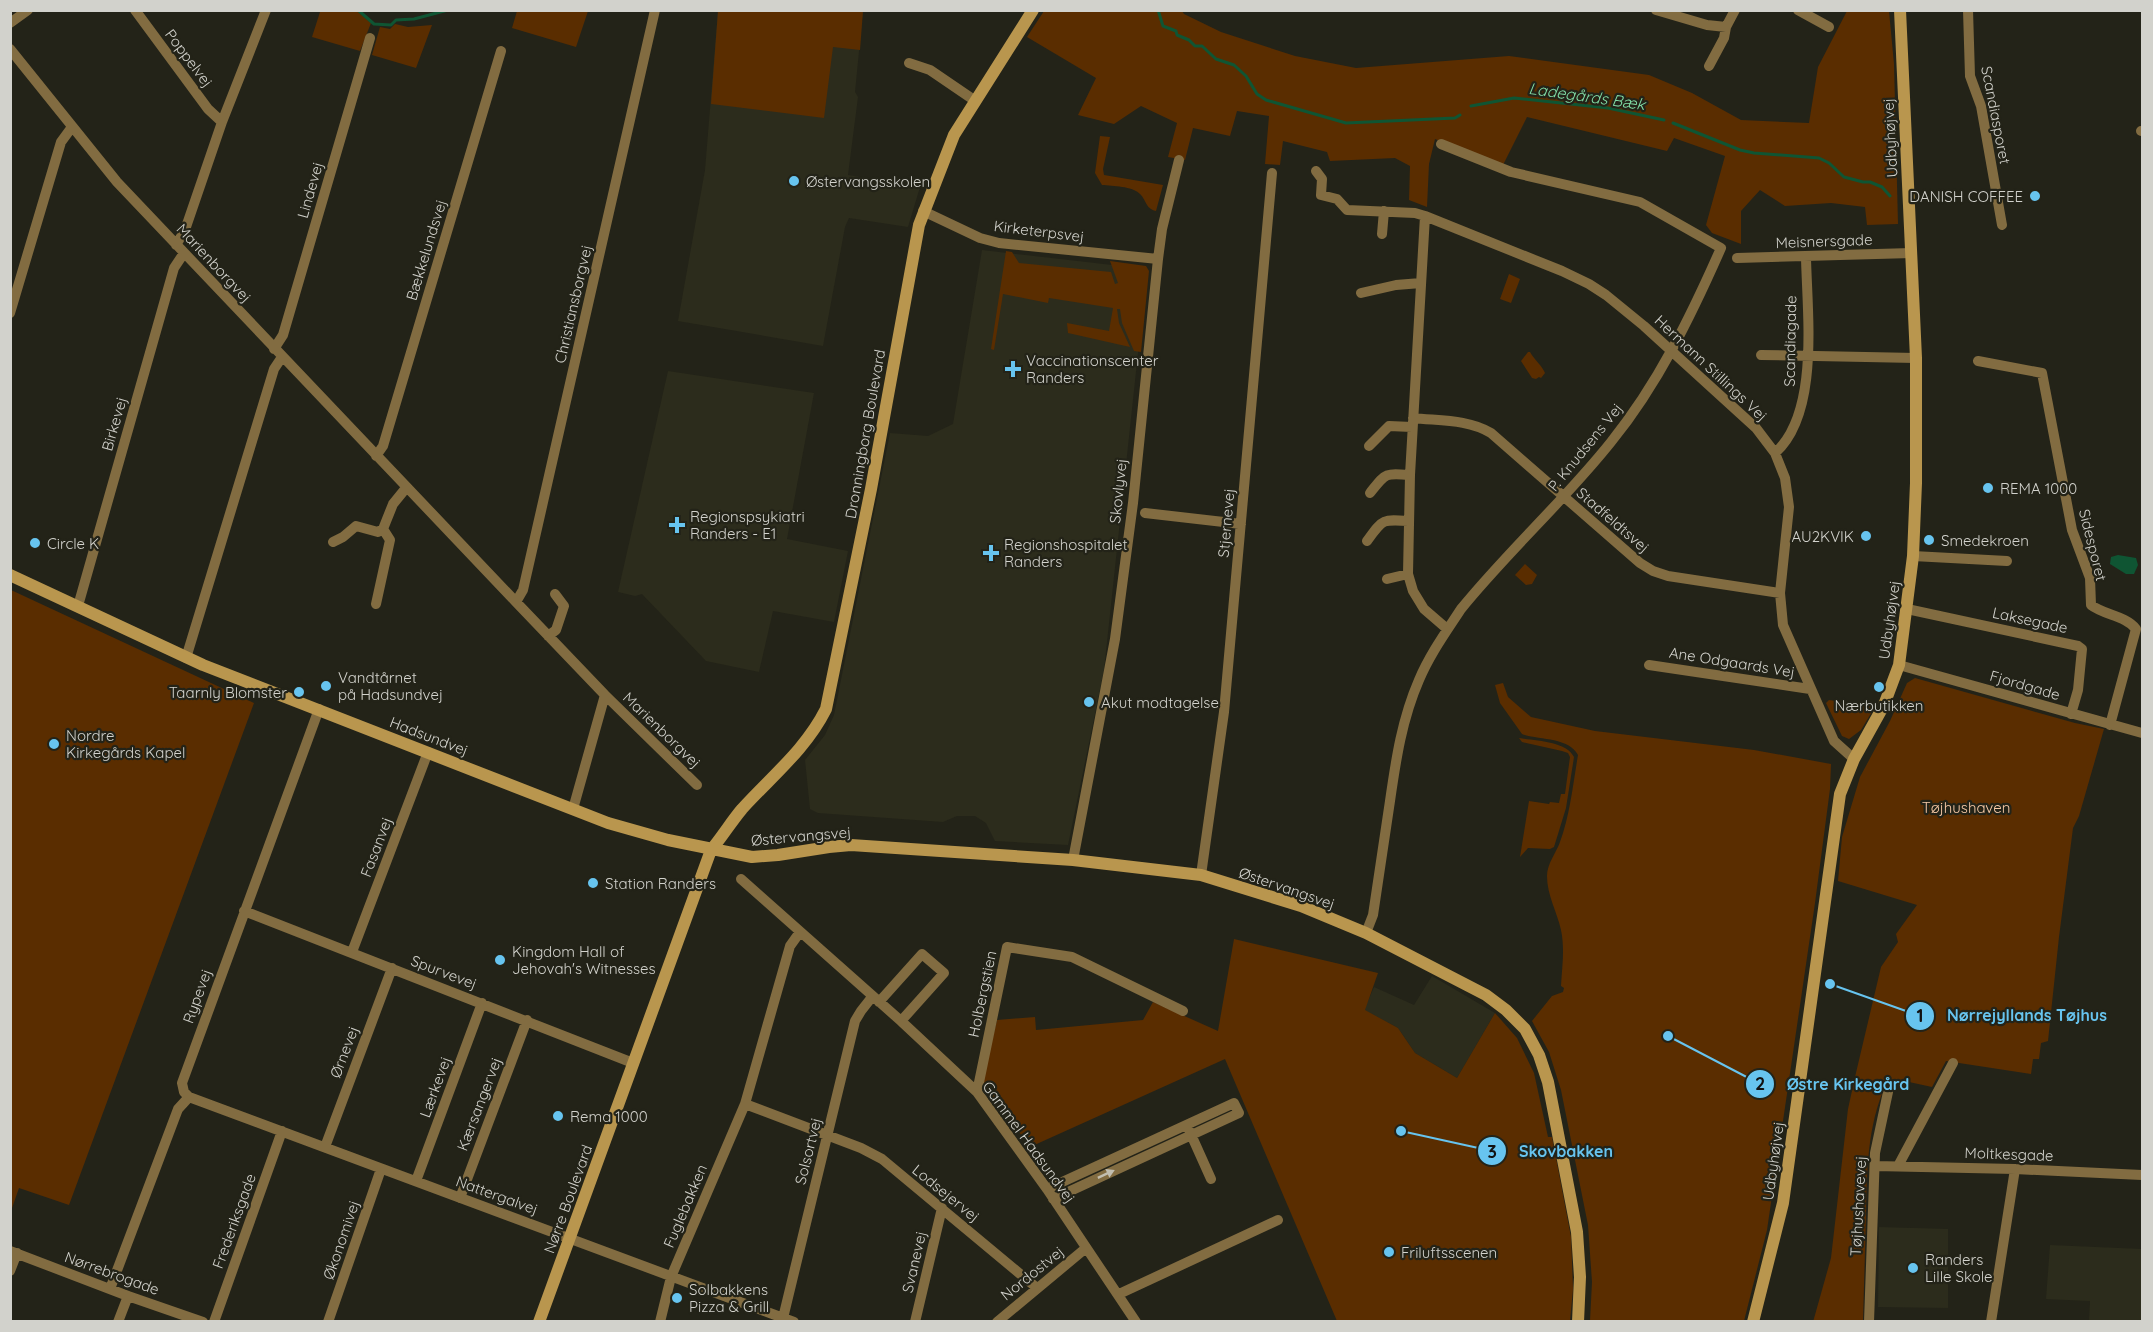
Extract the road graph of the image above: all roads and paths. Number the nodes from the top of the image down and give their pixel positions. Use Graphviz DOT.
graph roads {
  1 [pos="28,10"];
  2 [pos="135,10"];
  3 [pos="267,10"];
  4 [pos="655,10"];
  5 [pos="1033,10"];
  6 [pos="1656,10"];
  7 [pos="1735,10"];
  8 [pos="1798,10"];
  9 [pos="1900,10"];
  10 [pos="1968,10"];
  11 [pos="10,22"];
  12 [pos="1726,27"];
  13 [pos="1829,27"];
  14 [pos="370,38"];
  15 [pos="10,49"];
  16 [pos="501,51"];
  17 [pos="909,63"];
  18 [pos="1709,66"];
  19 [pos="974,100"];
  20 [pos="222,122"];
  21 [pos="72,127"];
  22 [pos="1441,144"];
  23 [pos="1179,160"];
  24 [pos="1316,171"];
  25 [pos="1272,173"];
  26 [pos="1384,211"];
  27 [pos="923,212"];
  28 [pos="1425,216"];
  29 [pos="2002,225"];
  30 [pos="1382,234"];
  31 [pos="176,244"];
  32 [pos="184,253"];
  33 [pos="1911,253"];
  34 [pos="1806,257"];
  35 [pos="1737,258"];
  36 [pos="1158,259"];
  37 [pos="1421,283"];
  38 [pos="1361,293"];
  39 [pos="10,313"];
  40 [pos="1672,351"];
  41 [pos="278,353"];
  42 [pos="1761,355"];
  43 [pos="1808,355"];
  44 [pos="1916,358"];
  45 [pos="1978,361"];
  46 [pos="1413,423"];
  47 [pos="1369,446"];
  48 [pos="1775,453"];
  49 [pos="376,456"];
  50 [pos="1410,475"];
  51 [pos="406,488"];
  52 [pos="1370,493"];
  53 [pos="1564,498"];
  54 [pos="1145,513"];
  55 [pos="1409,521"];
  56 [pos="1241,524"];
  57 [pos="383,529"];
  58 [pos="1367,541"];
  59 [pos="333,542"];
  60 [pos="1913,556"];
  61 [pos="2007,561"];
  62 [pos="1408,574"];
  63 [pos="10,575"];
  64 [pos="1387,579"];
  65 [pos="555,594"];
  66 [pos="1780,594"];
  67 [pos="516,602"];
  68 [pos="376,604"];
  69 [pos="78,606"];
  70 [pos="1907,609"];
  71 [pos="1446,628"];
  72 [pos="548,636"];
  73 [pos="186,658"];
  74 [pos="1649,665"];
  75 [pos="1899,665"];
  76 [pos="1810,689"];
  77 [pos="606,695"];
  78 [pos="319,709"];
  79 [pos="2071,714"];
  80 [pos="2110,725"];
  81 [pos="2142,734"];
  82 [pos="428,752"];
  83 [pos="1854,759"];
  84 [pos="697,785"];
  85 [pos="573,808"];
  86 [pos="711,850"];
  87 [pos="1073,860"];
  88 [pos="1201,875"];
  89 [pos="741,879"];
  90 [pos="244,911"];
  91 [pos="800,932"];
  92 [pos="1366,933"];
  93 [pos="352,952"];
  94 [pos="392,968"];
  95 [pos="876,1000"];
  96 [pos="482,1003"];
  97 [pos="1184,1011"];
  98 [pos="526,1020"];
  99 [pos="901,1021"];
  100 [pos="633,1063"];
  101 [pos="1953,1063"];
  102 [pos="977,1092"];
  103 [pos="1888,1092"];
  104 [pos="189,1097"];
  105 [pos="745,1104"];
  106 [pos="282,1131"];
  107 [pos="828,1135"];
  108 [pos="325,1147"];
  109 [pos="1875,1166"];
  110 [pos="1899,1166"];
  111 [pos="381,1169"];
  112 [pos="2016,1169"];
  113 [pos="2142,1175"];
  114 [pos="1211,1179"];
  115 [pos="416,1181"];
  116 [pos="1050,1194"];
  117 [pos="460,1198"];
  118 [pos="942,1208"];
  119 [pos="1278,1220"];
  120 [pos="570,1238"];
  121 [pos="1086,1248"];
  122 [pos="14,1252"];
  123 [pos="10,1271"];
  124 [pos="671,1277"];
  125 [pos="1037,1288"];
  126 [pos="110,1289"];
  127 [pos="1119,1294"];
  128 [pos="128,1296"];
  129 [pos="789,1320"];
  130 [pos="118,1322"];
  131 [pos="203,1322"];
  132 [pos="214,1322"];
  133 [pos="328,1322"];
  134 [pos="538,1322"];
  135 [pos="660,1322"];
  136 [pos="915,1322"];
  137 [pos="997,1322"];
  138 [pos="1136,1322"];
  139 [pos="1578,1322"];
  140 [pos="1753,1322"];
  141 [pos="1869,1322"];
  142 [pos="1991,1322"];
  1 -- 11 [label="street"];
  2 -- 20 [label="street, Poppelvej"];
  3 -- 20 [label="street"];
  4 -- 67 [label="street, Christiansborgvej"];
  5 -- 19 [label="street, Dronningborg Boulevard"];
  6 -- 12 [label="street"];
  7 -- 12 [label="street"];
  8 -- 13 [label="street"];
  9 -- 33 [label="street, Udbyhøjvej"];
  10 -- 29 [label="street, Scandiasporet"];
  12 -- 18 [label="street"];
  14 -- 41 [label="street, Lindevej"];
  15 -- 21 [label="street, Marienborgvej"];
  16 -- 49 [label="street, Bækkelundsvej"];
  17 -- 19 [label="street"];
  19 -- 27 [label="street, Dronningborg Boulevard"];
  20 -- 31 [label="street"];
  21 -- 31 [label="street, Marienborgvej"];
  21 -- 39 [label="street"];
  22 -- 40 [label="street, P. Knudsens Vej"];
  23 -- 36 [label="street, Skovlyvej"];
  24 -- 26 [label="street, Hermann Stillings Vej"];
  25 -- 56 [label="street, Stjernevej"];
  26 -- 28 [label="street, Hermann Stillings Vej"];
  26 -- 30 [label="street"];
  27 -- 36 [label="street, Kirketerpsvej"];
  27 -- 86 [label="street, Dronningborg Boulevard"];
  28 -- 37 [label="street"];
  28 -- 40 [label="street, Hermann Stillings Vej"];
  31 -- 32 [label="street, Marienborgvej"];
  32 -- 41 [label="street, Marienborgvej"];
  32 -- 69 [label="street, Birkevej"];
  33 -- 34 [label="street, Meisnersgade"];
  33 -- 44 [label="street, Udbyhøjvej"];
  34 -- 35 [label="street, Meisnersgade"];
  34 -- 43 [label="street, Scandiagade"];
  36 -- 87 [label="street, Skovlyvej"];
  37 -- 38 [label="street"];
  37 -- 46 [label="street"];
  40 -- 48 [label="street, Hermann Stillings Vej"];
  40 -- 53 [label="street, P. Knudsens Vej"];
  41 -- 49 [label="street, Marienborgvej"];
  41 -- 73 [label="street, Lindevej"];
  42 -- 43 [label="street"];
  43 -- 44 [label="street"];
  43 -- 48 [label="street, Scandiagade"];
  44 -- 60 [label="street, Udbyhøjvej"];
  45 -- 80 [label="street, Sidesporet"];
  46 -- 47 [label="street, Stadfeldtsvej"];
  46 -- 50 [label="street"];
  46 -- 53 [label="street, Stadfeldtsvej"];
  48 -- 66 [label="street, Hermann Stillings Vej"];
  49 -- 51 [label="street, Marienborgvej"];
  50 -- 52 [label="street"];
  50 -- 55 [label="street"];
  51 -- 57 [label="street"];
  51 -- 67 [label="street, Marienborgvej"];
  53 -- 66 [label="street, Stadfeldtsvej"];
  53 -- 71 [label="street, P. Knudsens Vej"];
  54 -- 56 [label="street"];
  55 -- 58 [label="street"];
  55 -- 62 [label="street"];
  56 -- 88 [label="street, Stjernevej"];
  57 -- 59 [label="street"];
  57 -- 68 [label="street"];
  60 -- 61 [label="street"];
  60 -- 70 [label="street, Udbyhøjvej"];
  62 -- 64 [label="street"];
  62 -- 71 [label="street"];
  63 -- 69 [label="street, Hadsundvej"];
  65 -- 72 [label="street"];
  66 -- 76 [label="street, Hermann Stillings Vej"];
  67 -- 72 [label="street, Marienborgvej"];
  69 -- 73 [label="street, Hadsundvej"];
  70 -- 75 [label="street, Udbyhøjvej"];
  70 -- 79 [label="street, Laksegade"];
  71 -- 92 [label="street, P. Knudsens Vej"];
  72 -- 77 [label="street, Marienborgvej"];
  73 -- 78 [label="street, Hadsundvej"];
  74 -- 76 [label="street, Ane Odgaards Vej"];
  75 -- 79 [label="street, Fjordgade"];
  75 -- 83 [label="street, Udbyhøjvej"];
  76 -- 83 [label="street, Hermann Stillings Vej"];
  77 -- 84 [label="street, Marienborgvej"];
  77 -- 85 [label="street, Marienborgvej"];
  78 -- 82 [label="street, Hadsundvej"];
  78 -- 90 [label="street, Rypevej"];
  79 -- 80 [label="street, Fjordgade"];
  80 -- 81 [label="street, Fjordgade"];
  82 -- 85 [label="street, Hadsundvej"];
  82 -- 93 [label="street, Fasanvej"];
  83 -- 140 [label="street, Udbyhøjvej"];
  85 -- 86 [label="street, Hadsundvej"];
  86 -- 87 [label="street, Østervangsvej"];
  86 -- 100 [label="street, Nørre Boulevard"];
  87 -- 88 [label="street, Østervangsvej"];
  88 -- 92 [label="street, Østervangsvej"];
  89 -- 91 [label="street, Gammel Hadsundvej"];
  90 -- 93 [label="street, Spurvevej"];
  90 -- 104 [label="street, Rypevej"];
  91 -- 95 [label="street, Gammel Hadsundvej"];
  91 -- 105 [label="street, Fuglebakken"];
  92 -- 139 [label="street, Østervangsvej"];
  93 -- 94 [label="street, Spurvevej"];
  94 -- 96 [label="street, Spurvevej"];
  94 -- 108 [label="street, Ørnevej"];
  95 -- 99 [label="street, Gammel Hadsundvej"];
  95 -- 99 [label="street"];
  95 -- 107 [label="street, Solsortvej"];
  96 -- 98 [label="street, Spurvevej"];
  96 -- 115 [label="street, Lærkevej"];
  97 -- 102 [label="street, Holbergstien"];
  98 -- 100 [label="street, Spurvevej"];
  98 -- 117 [label="street, Kærsangervej"];
  99 -- 102 [label="street, Gammel Hadsundvej"];
  100 -- 120 [label="street, Nørre Boulevard"];
  101 -- 110 [label="street"];
  102 -- 116 [label="street, Gammel Hadsundvej"];
  103 -- 109 [label="street, Tøjhushavevej"];
  104 -- 106 [label="street, Nattergalvej"];
  104 -- 126 [label="street"];
  105 -- 107 [label="street"];
  105 -- 124 [label="street, Fuglebakken"];
  106 -- 108 [label="street, Nattergalvej"];
  106 -- 132 [label="street, Frederiksgade"];
  107 -- 118 [label="street, Lodsejervej"];
  107 -- 129 [label="street, Solsortvej"];
  108 -- 111 [label="street, Nattergalvej"];
  109 -- 110 [label="street, Moltkesgade"];
  109 -- 141 [label="street, Tøjhushavevej"];
  110 -- 112 [label="street, Moltkesgade"];
  111 -- 115 [label="street, Nattergalvej"];
  111 -- 133 [label="street, Økonomivej"];
  112 -- 113 [label="street, Moltkesgade"];
  112 -- 142 [label="street"];
  114 -- 116 [label="street"];
  115 -- 117 [label="street, Nattergalvej"];
  116 -- 121 [label="street, Gammel Hadsundvej"];
  117 -- 120 [label="street, Nattergalvej"];
  118 -- 125 [label="street, Lodsejervej"];
  118 -- 136 [label="street, Svanevej"];
  119 -- 127 [label="street"];
  120 -- 124 [label="street, Nattergalvej"];
  120 -- 134 [label="street, Nørre Boulevard"];
  121 -- 125 [label="street, Nordostvej"];
  121 -- 127 [label="street, Gammel Hadsundvej"];
  122 -- 123 [label="street"];
  122 -- 126 [label="street, Nørrebrogade"];
  124 -- 129 [label="street, Nattergalvej"];
  124 -- 135 [label="street, Fuglebakken"];
  125 -- 137 [label="street, Nordostvej"];
  126 -- 128 [label="street, Nørrebrogade"];
  127 -- 138 [label="street, Gammel Hadsundvej"];
  128 -- 130 [label="street"];
  128 -- 131 [label="street, Nørrebrogade"];
}
